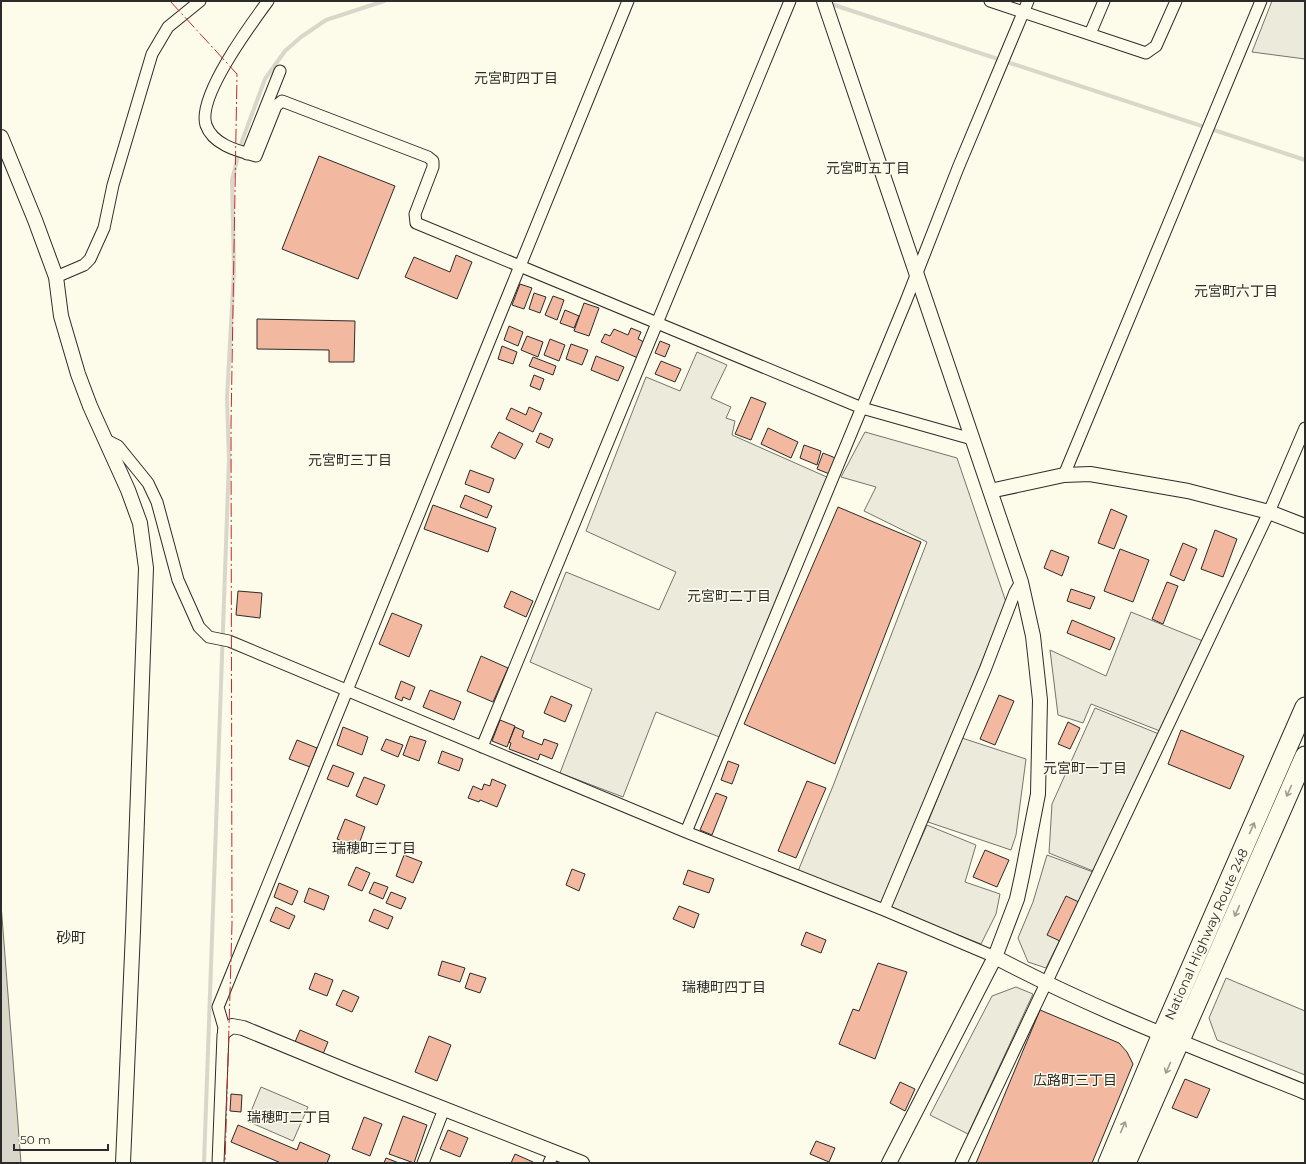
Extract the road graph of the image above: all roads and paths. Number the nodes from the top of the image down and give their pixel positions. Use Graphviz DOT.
graph roads {
  1 [pos="200,1"];
  2 [pos="268,1"];
  3 [pos="628,1"];
  4 [pos="790,1"];
  5 [pos="990,1"];
  6 [pos="1028,1"];
  7 [pos="1104,1"];
  8 [pos="1176,1"];
  9 [pos="1261,1"];
  10 [pos="826,6"];
  11 [pos="1024,12"];
  12 [pos="1090,34"];
  13 [pos="280,71"];
  14 [pos="1,137"];
  15 [pos="246,154"];
  16 [pos="520,265"];
  17 [pos="916,272"];
  18 [pos="56,277"];
  19 [pos="657,323"];
  20 [pos="862,408"];
  21 [pos="1305,428"];
  22 [pos="972,439"];
  23 [pos="106,440"];
  24 [pos="1064,475"];
  25 [pos="990,491"];
  26 [pos="1269,512"];
  27 [pos="1305,526"];
  28 [pos="1021,582"];
  29 [pos="347,691"];
  30 [pos="1305,707"];
  31 [pos="482,747"];
  32 [pos="1305,756"];
  33 [pos="686,832"];
  34 [pos="884,910"];
  35 [pos="995,957"];
  36 [pos="1046,984"];
  37 [pos="226,1031"];
  38 [pos="1162,1034"];
  39 [pos="1180,1041"];
  40 [pos="1305,1092"];
  41 [pos="444,1109"];
  42 [pos="551,1157"];
  43 [pos="123,1163"];
  44 [pos="218,1163"];
  45 [pos="423,1163"];
  46 [pos="582,1163"];
  47 [pos="889,1163"];
  48 [pos="960,1163"];
  49 [pos="1108,1163"];
  50 [pos="1126,1163"];
  1 -- 18 [label="street"];
  2 -- 15 [label="street"];
  3 -- 16 [label="street"];
  4 -- 19 [label="street"];
  5 -- 11 [label="street"];
  6 -- 11 [label="street"];
  7 -- 12 [label="street"];
  8 -- 12 [label="street"];
  9 -- 24 [label="street"];
  10 -- 17 [label="street"];
  11 -- 12 [label="street"];
  11 -- 17 [label="street"];
  13 -- 15 [label="street"];
  14 -- 18 [label="street"];
  15 -- 16 [label="street"];
  16 -- 19 [label="street"];
  16 -- 29 [label="street"];
  17 -- 20 [label="street"];
  17 -- 22 [label="street"];
  18 -- 23 [label="street"];
  19 -- 20 [label="street"];
  19 -- 31 [label="street"];
  20 -- 22 [label="street"];
  20 -- 33 [label="street"];
  21 -- 26 [label="street"];
  22 -- 25 [label="street"];
  23 -- 29 [label="street"];
  23 -- 43 [label="street"];
  24 -- 25 [label="street"];
  24 -- 26 [label="street"];
  25 -- 28 [label="street"];
  26 -- 27 [label="street"];
  26 -- 36 [label="street"];
  28 -- 34 [label="street"];
  28 -- 35 [label="street"];
  29 -- 31 [label="street"];
  29 -- 37 [label="street"];
  38 -- 30 [label="highway, National Highway Route 248, one-way"];
  31 -- 33 [label="street"];
  32 -- 39 [label="highway, National Highway Route 248, one-way"];
  33 -- 34 [label="street"];
  34 -- 35 [label="street"];
  35 -- 36 [label="street"];
  35 -- 47 [label="street"];
  36 -- 38 [label="street"];
  36 -- 48 [label="street"];
  37 -- 41 [label="street"];
  37 -- 44 [label="street"];
  38 -- 39 [label="street"];
  49 -- 38 [label="highway, National Highway Route 248, one-way"];
  39 -- 40 [label="street"];
  39 -- 50 [label="highway, National Highway Route 248, one-way"];
  41 -- 42 [label="street"];
  41 -- 45 [label="street"];
  42 -- 46 [label="street"];
}
